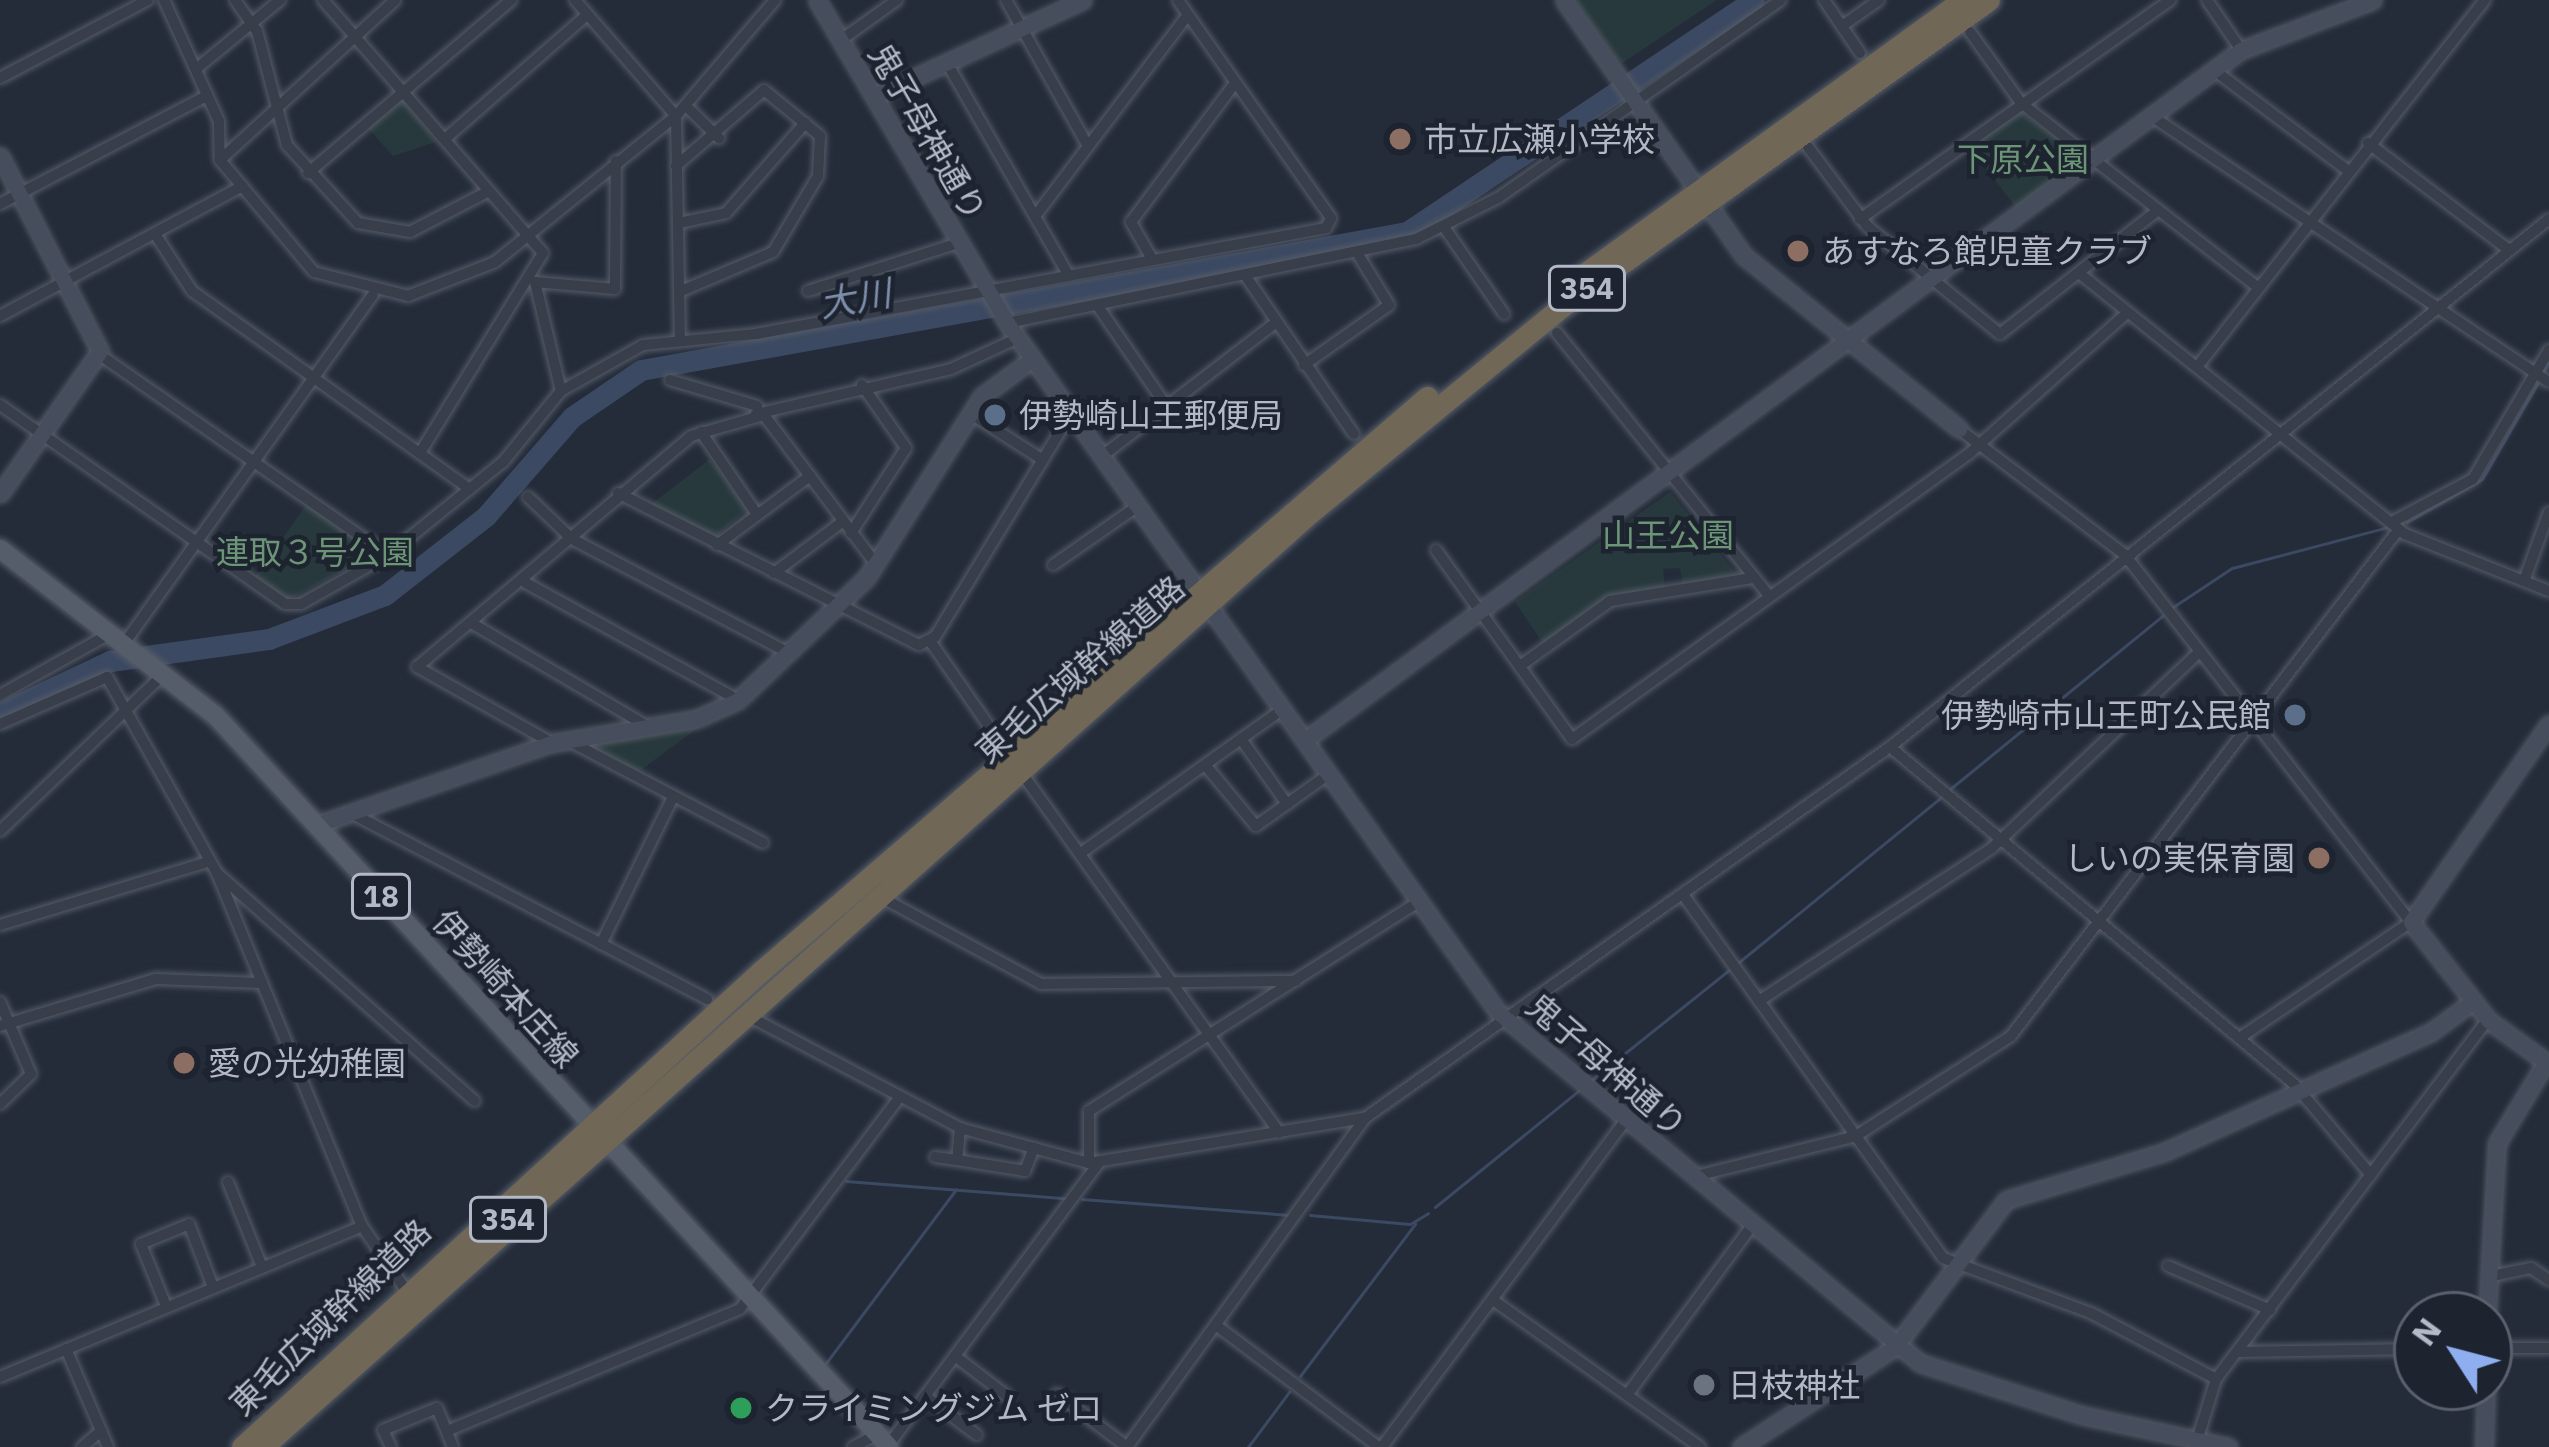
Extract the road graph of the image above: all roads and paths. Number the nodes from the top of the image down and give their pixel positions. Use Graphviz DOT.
graph roads {
  1 [pos="148,0"];
  2 [pos="164,0"];
  3 [pos="235,0"];
  4 [pos="280,0"];
  5 [pos="323,0"];
  6 [pos="395,0"];
  7 [pos="511,0"];
  8 [pos="575,0"];
  9 [pos="775,0"];
  10 [pos="817,0"];
  11 [pos="897,0"];
  12 [pos="1006,0"];
  13 [pos="1083,0"];
  14 [pos="1178,0"];
  15 [pos="1564,0"];
  16 [pos="1781,0"];
  17 [pos="1824,0"];
  18 [pos="1879,0"];
  19 [pos="1962,0"];
  20 [pos="1989,0"];
  21 [pos="2170,0"];
  22 [pos="2207,0"];
  23 [pos="2373,0"];
  24 [pos="2485,0"];
  25 [pos="587,15"];
  26 [pos="1188,16"];
  27 [pos="253,22"];
  28 [pos="1842,26"];
  29 [pos="1021,29"];
  30 [pos="1970,32"];
  31 [pos="353,35"];
  32 [pos="841,40"];
  33 [pos="2241,50"];
  34 [pos="1860,53"];
  35 [pos="947,62"];
  36 [pos="196,69"];
  37 [pos="2214,70"];
  38 [pos="0,78"];
  39 [pos="1235,83"];
  40 [pos="402,92"];
  41 [pos="207,96"];
  42 [pos="874,96"];
  43 [pos="1634,100"];
  44 [pos="2021,103"];
  45 [pos="688,106"];
  46 [pos="272,109"];
  47 [pos="676,116"];
  48 [pos="2153,117"];
  49 [pos="805,123"];
  50 [pos="446,138"];
  51 [pos="719,138"];
  52 [pos="2368,143"];
  53 [pos="1088,146"];
  54 [pos="1808,147"];
  55 [pos="0,156"];
  56 [pos="220,160"];
  57 [pos="2095,160"];
  58 [pos="616,161"];
  59 [pos="676,166"];
  60 [pos="2347,170"];
  61 [pos="308,173"];
  62 [pos="242,186"];
  63 [pos="489,190"];
  64 [pos="21,194"];
  65 [pos="1701,195"];
  66 [pos="0,205"];
  67 [pos="2158,210"];
  68 [pos="1036,215"];
  69 [pos="1860,219"];
  70 [pos="2549,219"];
  71 [pos="2305,222"];
  72 [pos="679,223"];
  73 [pos="1444,226"];
  74 [pos="525,233"];
  75 [pos="155,234"];
  76 [pos="958,243"];
  77 [pos="2509,250"];
  78 [pos="1359,256"];
  79 [pos="1151,260"];
  80 [pos="2079,273"];
  81 [pos="1068,274"];
  82 [pos="1247,278"];
  83 [pos="67,280"];
  84 [pos="535,282"];
  85 [pos="1936,282"];
  86 [pos="2255,285"];
  87 [pos="681,291"];
  88 [pos="808,291"];
  89 [pos="987,291"];
  90 [pos="374,295"];
  91 [pos="1097,305"];
  92 [pos="2436,310"];
  93 [pos="2127,313"];
  94 [pos="1504,314"];
  95 [pos="0,316"];
  96 [pos="1005,321"];
  97 [pos="1274,324"];
  98 [pos="1557,333"];
  99 [pos="680,338"];
  100 [pos="1018,338"];
  101 [pos="1854,345"];
  102 [pos="2549,350"];
  103 [pos="100,355"];
  104 [pos="1031,359"];
  105 [pos="1304,365"];
  106 [pos="2197,367"];
  107 [pos="2536,374"];
  108 [pos="316,379"];
  109 [pos="670,380"];
  110 [pos="2549,382"];
  111 [pos="862,386"];
  112 [pos="561,391"];
  113 [pos="1163,401"];
  114 [pos="0,405"];
  115 [pos="756,410"];
  116 [pos="971,414"];
  117 [pos="1070,415"];
  118 [pos="1959,429"];
  119 [pos="701,432"];
  120 [pos="1354,434"];
  121 [pos="2284,434"];
  122 [pos="43,435"];
  123 [pos="1983,443"];
  124 [pos="420,453"];
  125 [pos="1101,457"];
  126 [pos="1043,460"];
  127 [pos="256,461"];
  128 [pos="809,476"];
  129 [pos="1672,477"];
  130 [pos="470,489"];
  131 [pos="618,493"];
  132 [pos="0,494"];
  133 [pos="528,497"];
  134 [pos="1138,506"];
  135 [pos="2549,512"];
  136 [pos="756,513"];
  137 [pos="842,522"];
  138 [pos="2396,525"];
  139 [pos="851,533"];
  140 [pos="572,539"];
  141 [pos="197,543"];
  142 [pos="717,544"];
  143 [pos="0,549"];
  144 [pos="1436,550"];
  145 [pos="388,555"];
  146 [pos="2129,562"];
  147 [pos="876,564"];
  148 [pos="1053,566"];
  149 [pos="773,573"];
  150 [pos="1752,578"];
  151 [pos="2524,581"];
  152 [pos="526,583"];
  153 [pos="2549,591"];
  154 [pos="1201,596"];
  155 [pos="1769,596"];
  156 [pos="840,606"];
  157 [pos="1482,613"];
  158 [pos="473,624"];
  159 [pos="122,639"];
  160 [pos="930,641"];
  161 [pos="2199,652"];
  162 [pos="794,657"];
  163 [pos="1520,666"];
  164 [pos="160,667"];
  165 [pos="0,695"];
  166 [pos="738,700"];
  167 [pos="123,710"];
  168 [pos="1283,710"];
  169 [pos="2254,721"];
  170 [pos="0,724"];
  171 [pos="2549,724"];
  172 [pos="646,726"];
  173 [pos="993,732"];
  174 [pos="1241,740"];
  175 [pos="1305,740"];
  176 [pos="559,741"];
  177 [pos="1890,747"];
  178 [pos="1206,766"];
  179 [pos="1329,775"];
  180 [pos="1026,779"];
  181 [pos="674,797"];
  182 [pos="1287,804"];
  183 [pos="348,811"];
  184 [pos="316,825"];
  185 [pos="0,831"];
  186 [pos="2000,840"];
  187 [pos="763,843"];
  188 [pos="1081,853"];
  189 [pos="208,862"];
  190 [pos="217,873"];
  191 [pos="877,894"];
  192 [pos="1684,896"];
  193 [pos="1420,902"];
  194 [pos="2101,921"];
  195 [pos="2411,922"];
  196 [pos="0,925"];
  197 [pos="601,944"];
  198 [pos="1171,980"];
  199 [pos="1296,981"];
  200 [pos="260,983"];
  201 [pos="707,999"];
  202 [pos="1759,1001"];
  203 [pos="0,1002"];
  204 [pos="2472,1002"];
  205 [pos="756,1020"];
  206 [pos="1507,1020"];
  207 [pos="2488,1020"];
  208 [pos="4,1024"];
  209 [pos="1210,1034"];
  210 [pos="2242,1037"];
  211 [pos="2548,1063"];
  212 [pos="2294,1084"];
  213 [pos="899,1097"];
  214 [pos="475,1101"];
  215 [pos="0,1104"];
  216 [pos="1365,1118"];
  217 [pos="1624,1121"];
  218 [pos="960,1128"];
  219 [pos="595,1131"];
  220 [pos="1279,1133"];
  221 [pos="1856,1136"];
  222 [pos="1034,1148"];
  223 [pos="934,1157"];
  224 [pos="957,1160"];
  225 [pos="1094,1163"];
  226 [pos="2371,1175"];
  227 [pos="1692,1178"];
  228 [pos="228,1182"];
  229 [pos="362,1226"];
  230 [pos="1751,1227"];
  231 [pos="2168,1266"];
  232 [pos="262,1267"];
  233 [pos="1957,1267"];
  234 [pos="2487,1276"];
  235 [pos="2549,1280"];
  236 [pos="213,1287"];
  237 [pos="2487,1291"];
  238 [pos="411,1296"];
  239 [pos="750,1299"];
  240 [pos="1493,1300"];
  241 [pos="166,1306"];
  242 [pos="2270,1310"];
  243 [pos="1217,1326"];
  244 [pos="1895,1347"];
  245 [pos="2513,1348"];
  246 [pos="2549,1348"];
  247 [pos="66,1349"];
  248 [pos="2393,1349"];
  249 [pos="2238,1352"];
  250 [pos="955,1357"];
  251 [pos="0,1377"];
  252 [pos="2216,1379"];
  253 [pos="1057,1394"];
  254 [pos="1627,1395"];
  255 [pos="925,1396"];
  256 [pos="1007,1396"];
  257 [pos="2485,1411"];
  258 [pos="101,1431"];
  259 [pos="447,1431"];
  260 [pos="977,1435"];
  261 [pos="885,1443"];
  262 [pos="2196,1444"];
  263 [pos="82,1447"];
  264 [pos="108,1447"];
  265 [pos="242,1447"];
  266 [pos="263,1447"];
  267 [pos="391,1447"];
  268 [pos="454,1447"];
  269 [pos="853,1447"];
  270 [pos="1127,1447"];
  271 [pos="1381,1447"];
  272 [pos="1700,1447"];
  273 [pos="1741,1447"];
  274 [pos="2229,1447"];
  275 [pos="2484,1447"];
  1 -- 38 [label="street"];
  2 -- 36 [label="street"];
  3 -- 27 [label="street"];
  4 -- 27 [label="street"];
  5 -- 31 [label="street"];
  6 -- 31 [label="street"];
  7 -- 40 [label="street"];
  8 -- 25 [label="street"];
  9 -- 45 [label="street"];
  10 -- 32 [label="street, 鬼子母神通り"];
  11 -- 32 [label="street"];
  12 -- 29 [label="street"];
  13 -- 29 [label="street"];
  14 -- 26 [label="street"];
  15 -- 43 [label="street"];
  16 -- 43 [label="street"];
  17 -- 28 [label="street"];
  18 -- 28 [label="street"];
  19 -- 65 [label="highway, 東毛広域幹線道路 / 354"];
  20 -- 65 [label="highway, 東毛広域幹線道路 / 354"];
  21 -- 44 [label="street"];
  22 -- 33 [label="street"];
  23 -- 33 [label="street"];
  24 -- 52 [label="street"];
  25 -- 47 [label="street"];
  25 -- 50 [label="street"];
  26 -- 39 [label="street"];
  26 -- 53 [label="street"];
  27 -- 36 [label="street"];
  27 -- 46 [label="street"];
  28 -- 34 [label="street"];
  29 -- 35 [label="street"];
  29 -- 53 [label="street"];
  30 -- 44 [label="street"];
  31 -- 40 [label="street"];
  31 -- 46 [label="street"];
  32 -- 42 [label="street, 鬼子母神通り"];
  33 -- 37 [label="street"];
  35 -- 42 [label="street"];
  35 -- 68 [label="street"];
  36 -- 41 [label="street"];
  37 -- 48 [label="street"];
  37 -- 60 [label="street"];
  39 -- 79 [label="street"];
  39 -- 79 [label="street"];
  40 -- 50 [label="street"];
  40 -- 61 [label="street"];
  41 -- 56 [label="street"];
  41 -- 64 [label="street"];
  42 -- 76 [label="street, 鬼子母神通り"];
  43 -- 65 [label="street"];
  43 -- 73 [label="street"];
  44 -- 57 [label="street"];
  44 -- 69 [label="street"];
  45 -- 47 [label="street"];
  45 -- 51 [label="street"];
  46 -- 56 [label="street"];
  46 -- 61 [label="street"];
  47 -- 58 [label="street"];
  47 -- 59 [label="street"];
  48 -- 57 [label="street"];
  48 -- 71 [label="street"];
  49 -- 51 [label="street"];
  49 -- 72 [label="street"];
  49 -- 87 [label="street"];
  50 -- 63 [label="street"];
  51 -- 59 [label="street"];
  52 -- 60 [label="street"];
  52 -- 77 [label="street"];
  53 -- 68 [label="street"];
  54 -- 69 [label="street"];
  55 -- 64 [label="street"];
  56 -- 62 [label="street"];
  57 -- 67 [label="street"];
  57 -- 85 [label="street"];
  58 -- 74 [label="street"];
  58 -- 84 [label="street"];
  59 -- 72 [label="street"];
  60 -- 71 [label="street"];
  61 -- 63 [label="street"];
  62 -- 75 [label="street"];
  62 -- 90 [label="street"];
  63 -- 74 [label="street"];
  64 -- 66 [label="street"];
  64 -- 83 [label="street"];
  65 -- 101 [label="street"];
  65 -- 154 [label="highway, 東毛広域幹線道路 / 354"];
  67 -- 80 [label="street"];
  67 -- 86 [label="street"];
  68 -- 81 [label="street"];
  69 -- 85 [label="street"];
  70 -- 77 [label="street"];
  71 -- 86 [label="street"];
  71 -- 92 [label="street"];
  72 -- 87 [label="street"];
  73 -- 78 [label="street"];
  73 -- 94 [label="street"];
  74 -- 84 [label="street"];
  74 -- 90 [label="street"];
  75 -- 83 [label="street"];
  75 -- 108 [label="street"];
  76 -- 88 [label="street"];
  76 -- 89 [label="street, 鬼子母神通り"];
  77 -- 92 [label="street"];
  78 -- 82 [label="street"];
  78 -- 105 [label="street"];
  79 -- 81 [label="street"];
  80 -- 85 [label="street"];
  80 -- 93 [label="street"];
  81 -- 89 [label="street"];
  82 -- 91 [label="street"];
  82 -- 97 [label="street"];
  83 -- 95 [label="street"];
  83 -- 103 [label="street"];
  84 -- 112 [label="street"];
  84 -- 124 [label="street"];
  85 -- 101 [label="street"];
  86 -- 106 [label="street"];
  87 -- 99 [label="street"];
  89 -- 96 [label="street, 鬼子母神通り"];
  89 -- 99 [label="street"];
  90 -- 108 [label="street"];
  91 -- 96 [label="street"];
  91 -- 113 [label="street"];
  92 -- 107 [label="street"];
  92 -- 121 [label="street"];
  93 -- 106 [label="street"];
  93 -- 123 [label="street"];
  96 -- 100 [label="street, 鬼子母神通り"];
  97 -- 105 [label="street"];
  97 -- 113 [label="street"];
  98 -- 129 [label="street"];
  99 -- 112 [label="street"];
  100 -- 104 [label="street, 鬼子母神通り"];
  100 -- 111 [label="street"];
  101 -- 118 [label="street"];
  101 -- 129 [label="street"];
  102 -- 107 [label="street"];
  103 -- 122 [label="street"];
  103 -- 127 [label="street"];
  104 -- 116 [label="street"];
  104 -- 117 [label="street, 鬼子母神通り"];
  105 -- 120 [label="street"];
  106 -- 121 [label="street"];
  107 -- 110 [label="street"];
  107 -- 138 [label="street"];
  108 -- 124 [label="street"];
  108 -- 127 [label="street"];
  109 -- 115 [label="street"];
  111 -- 115 [label="street"];
  111 -- 139 [label="street"];
  112 -- 130 [label="street"];
  113 -- 125 [label="street"];
  114 -- 122 [label="street"];
  115 -- 119 [label="street"];
  115 -- 128 [label="street"];
  116 -- 126 [label="street"];
  116 -- 147 [label="street"];
  117 -- 125 [label="street, 鬼子母神通り"];
  117 -- 126 [label="street"];
  118 -- 123 [label="street"];
  119 -- 131 [label="street"];
  119 -- 136 [label="street"];
  121 -- 138 [label="street"];
  121 -- 146 [label="street"];
  122 -- 132 [label="street"];
  122 -- 141 [label="street"];
  123 -- 146 [label="street"];
  123 -- 155 [label="street"];
  124 -- 130 [label="street"];
  125 -- 134 [label="street, 鬼子母神通り"];
  126 -- 160 [label="street"];
  127 -- 141 [label="street"];
  127 -- 145 [label="street"];
  128 -- 136 [label="street"];
  128 -- 137 [label="street"];
  129 -- 150 [label="street"];
  129 -- 157 [label="street"];
  130 -- 145 [label="street"];
  131 -- 140 [label="street"];
  131 -- 142 [label="street"];
  133 -- 140 [label="street"];
  134 -- 148 [label="street"];
  134 -- 154 [label="street, 鬼子母神通り"];
  135 -- 151 [label="street"];
  136 -- 142 [label="street"];
  137 -- 139 [label="street"];
  137 -- 149 [label="street"];
  138 -- 151 [label="street"];
  138 -- 169 [label="street"];
  139 -- 147 [label="street"];
  140 -- 152 [label="street"];
  140 -- 162 [label="street"];
  141 -- 145 [label="street"];
  141 -- 159 [label="street"];
  142 -- 149 [label="street"];
  143 -- 159 [label="main road, 伊勢崎本庄線 / 18"];
  144 -- 157 [label="street"];
  146 -- 161 [label="street"];
  146 -- 177 [label="street"];
  147 -- 156 [label="street"];
  149 -- 156 [label="street"];
  150 -- 155 [label="street"];
  150 -- 163 [label="street"];
  151 -- 153 [label="street"];
  152 -- 158 [label="street"];
  152 -- 166 [label="street"];
  154 -- 168 [label="street, 鬼子母神通り"];
  154 -- 191 [label="highway, 東毛広域幹線道路 / 354"];
  154 -- 219 [label="highway, 東毛広域幹線道路 / 354"];
  155 -- 163 [label="street"];
  156 -- 160 [label="street"];
  156 -- 162 [label="street"];
  157 -- 163 [label="street"];
  157 -- 175 [label="street"];
  158 -- 172 [label="street"];
  158 -- 176 [label="street"];
  159 -- 164 [label="main road, 伊勢崎本庄線 / 18"];
  159 -- 165 [label="street"];
  160 -- 173 [label="street"];
  161 -- 169 [label="street"];
  161 -- 186 [label="street"];
  162 -- 166 [label="street"];
  164 -- 167 [label="street"];
  164 -- 184 [label="main road, 伊勢崎本庄線 / 18"];
  166 -- 172 [label="street"];
  167 -- 170 [label="street"];
  167 -- 185 [label="street"];
  167 -- 189 [label="street"];
  168 -- 174 [label="street"];
  168 -- 175 [label="street, 鬼子母神通り"];
  169 -- 194 [label="street"];
  169 -- 195 [label="street"];
  171 -- 195 [label="street"];
  172 -- 176 [label="street"];
  174 -- 178 [label="street"];
  174 -- 182 [label="street"];
  175 -- 179 [label="street, 鬼子母神通り"];
  176 -- 181 [label="street"];
  176 -- 183 [label="street"];
  177 -- 186 [label="street"];
  177 -- 192 [label="street"];
  178 -- 182 [label="street"];
  178 -- 188 [label="street"];
  179 -- 182 [label="street"];
  179 -- 193 [label="street, 鬼子母神通り"];
  180 -- 188 [label="street"];
  181 -- 187 [label="street"];
  181 -- 197 [label="street"];
  183 -- 184 [label="street"];
  183 -- 197 [label="street"];
  184 -- 219 [label="main road, 伊勢崎本庄線 / 18"];
  186 -- 194 [label="street"];
  186 -- 202 [label="street"];
  188 -- 198 [label="street"];
  189 -- 190 [label="street"];
  189 -- 196 [label="street"];
  190 -- 200 [label="street"];
  190 -- 214 [label="street"];
  191 -- 198 [label="street"];
  191 -- 219 [label="highway, 東毛広域幹線道路 / 354"];
  192 -- 202 [label="street"];
  192 -- 206 [label="street"];
  193 -- 199 [label="street"];
  193 -- 206 [label="street, 鬼子母神通り"];
  194 -- 210 [label="street"];
  194 -- 221 [label="street"];
  195 -- 204 [label="street"];
  195 -- 210 [label="street"];
  197 -- 201 [label="street"];
  198 -- 199 [label="street"];
  198 -- 209 [label="street"];
  199 -- 209 [label="street"];
  200 -- 208 [label="street"];
  200 -- 229 [label="street"];
  202 -- 221 [label="street"];
  203 -- 208 [label="street"];
  204 -- 207 [label="street"];
  204 -- 212 [label="street"];
  205 -- 213 [label="street"];
  206 -- 216 [label="street"];
  206 -- 217 [label="street, 鬼子母神通り"];
  207 -- 211 [label="street"];
  207 -- 226 [label="street"];
  208 -- 215 [label="street"];
  209 -- 220 [label="street"];
  209 -- 225 [label="street"];
  210 -- 212 [label="street"];
  211 -- 234 [label="street"];
  212 -- 226 [label="street"];
  212 -- 233 [label="street"];
  213 -- 218 [label="street"];
  213 -- 239 [label="street"];
  216 -- 220 [label="street"];
  216 -- 243 [label="street"];
  217 -- 227 [label="street, 鬼子母神通り"];
  217 -- 240 [label="street"];
  218 -- 222 [label="street"];
  218 -- 224 [label="street"];
  219 -- 238 [label="highway, 東毛広域幹線道路 / 354"];
  219 -- 239 [label="main road, 伊勢崎本庄線 / 18"];
  220 -- 225 [label="street"];
  221 -- 227 [label="street"];
  221 -- 233 [label="street"];
  222 -- 224 [label="street"];
  222 -- 225 [label="street"];
  223 -- 224 [label="street"];
  225 -- 250 [label="street"];
  226 -- 242 [label="street"];
  227 -- 230 [label="street, 鬼子母神通り"];
  228 -- 232 [label="street"];
  229 -- 232 [label="street"];
  229 -- 238 [label="street"];
  230 -- 244 [label="street, 鬼子母神通り"];
  230 -- 254 [label="street"];
  231 -- 242 [label="street"];
  232 -- 236 [label="street"];
  233 -- 244 [label="street"];
  233 -- 252 [label="street"];
  234 -- 235 [label="street"];
  234 -- 237 [label="street"];
  236 -- 241 [label="street"];
  236 -- 241 [label="street"];
  238 -- 265 [label="highway, 東毛広域幹線道路 / 354"];
  238 -- 266 [label="highway, 東毛広域幹線道路 / 354"];
  239 -- 259 [label="street"];
  239 -- 261 [label="main road, 伊勢崎本庄線 / 18"];
  240 -- 254 [label="street"];
  240 -- 271 [label="street"];
  241 -- 247 [label="street"];
  242 -- 249 [label="street"];
  243 -- 270 [label="street"];
  243 -- 271 [label="street"];
  244 -- 262 [label="street, 鬼子母神通り"];
  244 -- 273 [label="street"];
  245 -- 246 [label="street"];
  247 -- 251 [label="street"];
  247 -- 258 [label="street"];
  248 -- 249 [label="street"];
  249 -- 252 [label="street"];
  250 -- 255 [label="street"];
  250 -- 256 [label="street"];
  252 -- 262 [label="street"];
  253 -- 270 [label="street"];
  254 -- 272 [label="street"];
  255 -- 260 [label="street"];
  255 -- 261 [label="street"];
  257 -- 275 [label="street"];
  258 -- 263 [label="street"];
  258 -- 264 [label="street"];
  259 -- 267 [label="street"];
  259 -- 268 [label="street"];
  261 -- 269 [label="street"];
  262 -- 274 [label="street, 鬼子母神通り"];
}
